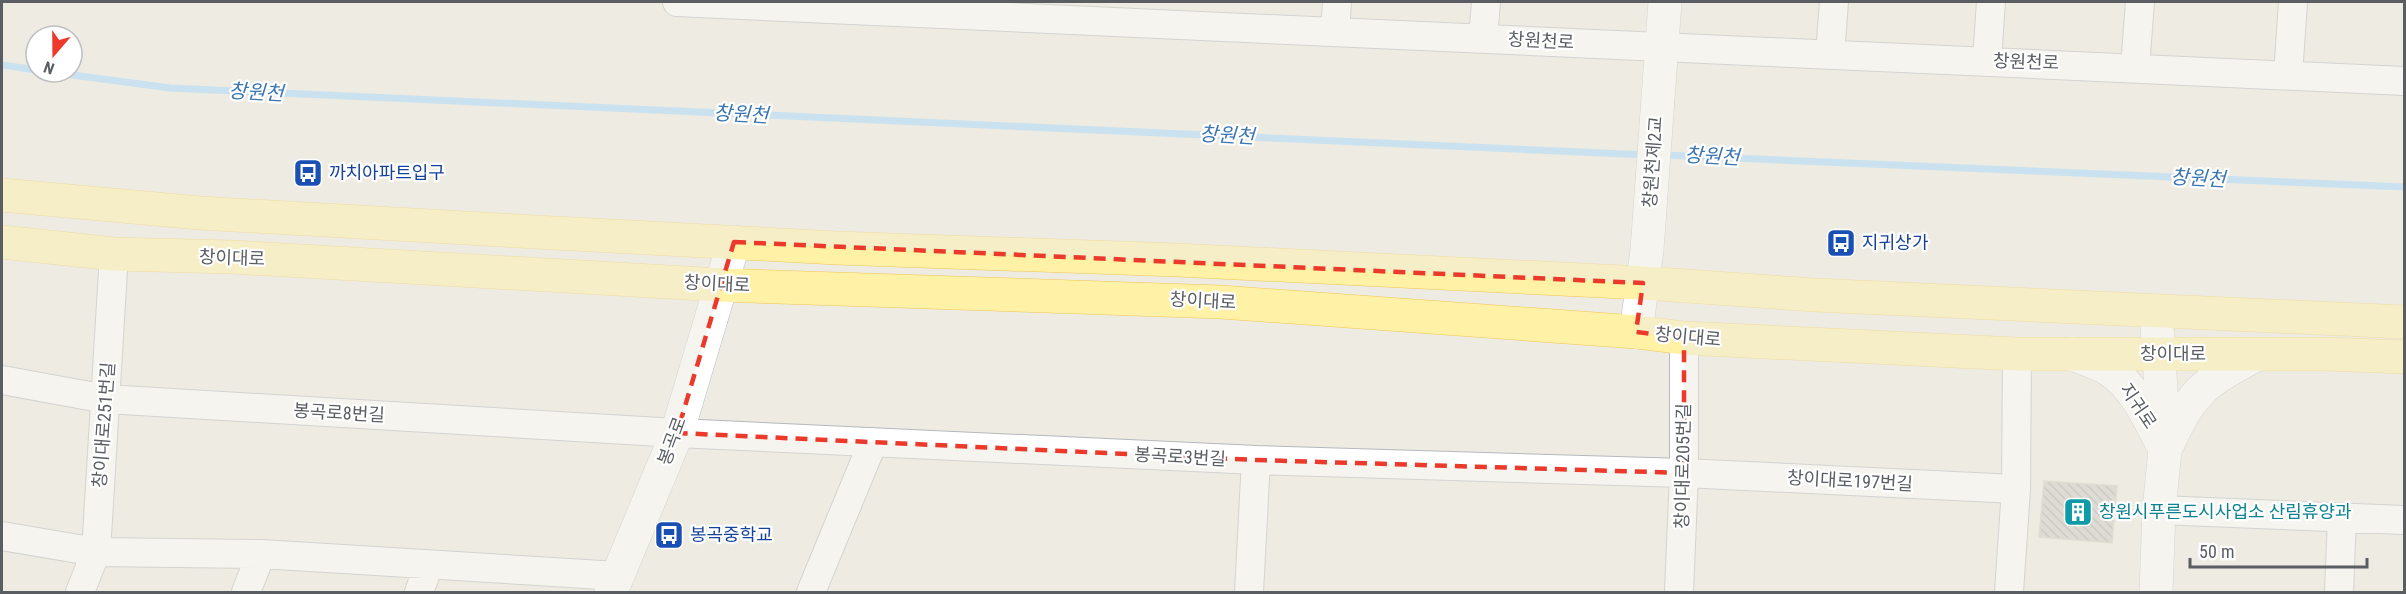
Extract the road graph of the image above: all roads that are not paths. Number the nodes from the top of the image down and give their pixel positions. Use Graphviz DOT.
graph roads {
  1 [pos="677,2"];
  2 [pos="1337,2"];
  3 [pos="1486,2"];
  4 [pos="1665,2"];
  5 [pos="1834,2"];
  6 [pos="1991,2"];
  7 [pos="2140,2"];
  8 [pos="2293,2"];
  9 [pos="1186,13"];
  10 [pos="1335,32"];
  11 [pos="1483,39"];
  12 [pos="1830,54"];
  13 [pos="1988,60"];
  14 [pos="1661,61"];
  15 [pos="2135,67"];
  16 [pos="2288,75"];
  17 [pos="2404,81"];
  18 [pos="2,195"];
  19 [pos="2,242"];
  20 [pos="734,242"];
  21 [pos="114,254"];
  22 [pos="1643,283"];
  23 [pos="721,285"];
  24 [pos="2156,312"];
  25 [pos="2404,322"];
  26 [pos="1636,332"];
  27 [pos="1684,339"];
  28 [pos="2017,354"];
  29 [pos="2072,354"];
  30 [pos="2157,354"];
  31 [pos="2256,355"];
  32 [pos="2404,357"];
  33 [pos="2,380"];
  34 [pos="106,399"];
  35 [pos="677,433"];
  36 [pos="873,442"];
  37 [pos="2165,450"];
  38 [pos="1256,460"];
  39 [pos="1684,473"];
  40 [pos="2016,489"];
  41 [pos="2159,510"];
  42 [pos="2342,517"];
  43 [pos="2404,520"];
  44 [pos="2,536"];
  45 [pos="96,552"];
  46 [pos="261,554"];
  47 [pos="429,565"];
  48 [pos="615,584"];
  49 [pos="80,592"];
  50 [pos="246,592"];
  51 [pos="418,592"];
  52 [pos="811,592"];
  53 [pos="1249,592"];
  54 [pos="1679,592"];
  55 [pos="2009,592"];
  56 [pos="2156,592"];
  57 [pos="2339,592"];
  1 -- 9 [label="street, 창원천로"];
  2 -- 10 [label="street"];
  3 -- 11 [label="street"];
  4 -- 14 [label="street, 창원천제2교"];
  5 -- 12 [label="street"];
  6 -- 13 [label="street"];
  7 -- 15 [label="street"];
  8 -- 16 [label="street"];
  9 -- 10 [label="street, 창원천로"];
  10 -- 11 [label="street, 창원천로"];
  11 -- 14 [label="street, 창원천로"];
  12 -- 13 [label="street, 창원천로"];
  12 -- 14 [label="street, 창원천로"];
  13 -- 15 [label="street, 창원천로"];
  14 -- 22 [label="street, 창원천제2교"];
  15 -- 16 [label="street, 창원천로"];
  16 -- 17 [label="street, 창원천로"];
  18 -- 20 [label="main road"];
  19 -- 21 [label="main road, 창이대로"];
  20 -- 22 [label="main road"];
  20 -- 23 [label="street, 봉곡로"];
  21 -- 23 [label="main road, 창이대로"];
  21 -- 34 [label="street, 창이대로251번길"];
  22 -- 24 [label="main road"];
  22 -- 26 [label="street, 창원천제2교"];
  23 -- 26 [label="main road, 창이대로"];
  23 -- 35 [label="street, 봉곡로"];
  24 -- 25 [label="main road"];
  24 -- 30 [label="street, 지귀로"];
  26 -- 27 [label="main road, 창이대로"];
  27 -- 28 [label="main road, 창이대로"];
  27 -- 39 [label="street, 창이대로205번길"];
  28 -- 29 [label="main road, 창이대로"];
  28 -- 40 [label="street"];
  29 -- 30 [label="main road, 창이대로"];
  29 -- 37 [label="street, 지귀로"];
  30 -- 31 [label="main road, 창이대로"];
  30 -- 37 [label="street, 지귀로"];
  31 -- 32 [label="main road, 창이대로"];
  31 -- 37 [label="street, 지귀로"];
  33 -- 34 [label="street, 봉곡로8번길"];
  34 -- 35 [label="street, 봉곡로8번길"];
  34 -- 45 [label="street, 창이대로251번길"];
  35 -- 36 [label="street, 봉곡로3번길"];
  35 -- 48 [label="street, 봉곡로"];
  36 -- 38 [label="street, 봉곡로3번길"];
  36 -- 52 [label="street"];
  37 -- 41 [label="street, 지귀로"];
  38 -- 39 [label="street, 봉곡로3번길"];
  38 -- 53 [label="street"];
  39 -- 40 [label="street, 창이대로197번길"];
  39 -- 54 [label="street, 창이대로205번길"];
  40 -- 55 [label="street"];
  41 -- 42 [label="street"];
  41 -- 56 [label="street, 지귀로"];
  42 -- 43 [label="street"];
  42 -- 57 [label="street"];
  44 -- 45 [label="street"];
  45 -- 46 [label="street"];
  45 -- 49 [label="street, 창이대로251번길"];
  46 -- 47 [label="street"];
  46 -- 50 [label="street"];
  47 -- 48 [label="street"];
  47 -- 51 [label="street"];
}
